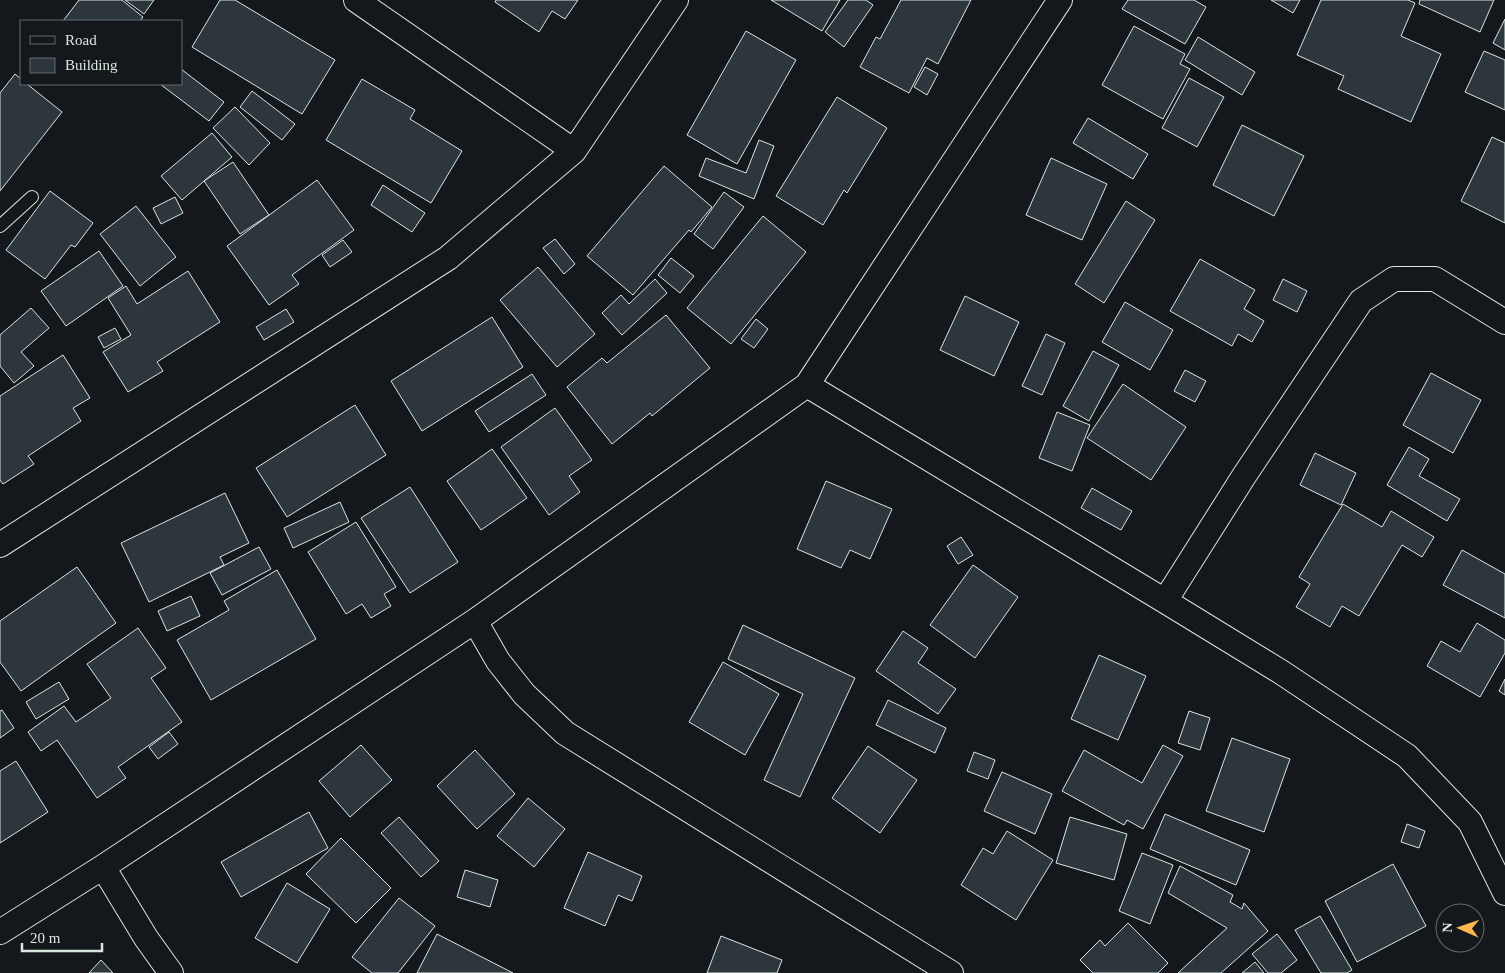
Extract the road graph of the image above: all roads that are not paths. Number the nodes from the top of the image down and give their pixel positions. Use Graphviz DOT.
graph roads {
  1 [pos="356,0"];
  2 [pos="676,0"];
  3 [pos="1060,0"];
  4 [pos="574,151"];
  5 [pos="32,197"];
  6 [pos="0,226"];
  7 [pos="1505,322"];
  8 [pos="807,385"];
  9 [pos="0,545"];
  10 [pos="1165,601"];
  11 [pos="475,620"];
  12 [pos="103,868"];
  13 [pos="1505,893"];
  14 [pos="0,932"];
  15 [pos="171,973"];
  16 [pos="951,973"];
  1 -- 4 [label="street"];
  2 -- 4 [label="street"];
  3 -- 8 [label="street"];
  4 -- 9 [label="street"];
  5 -- 6 [label="lane"];
  7 -- 10 [label="street"];
  8 -- 10 [label="street"];
  8 -- 11 [label="street"];
  10 -- 13 [label="street"];
  11 -- 12 [label="street"];
  11 -- 16 [label="street"];
  12 -- 14 [label="street"];
  12 -- 15 [label="street"];
}
